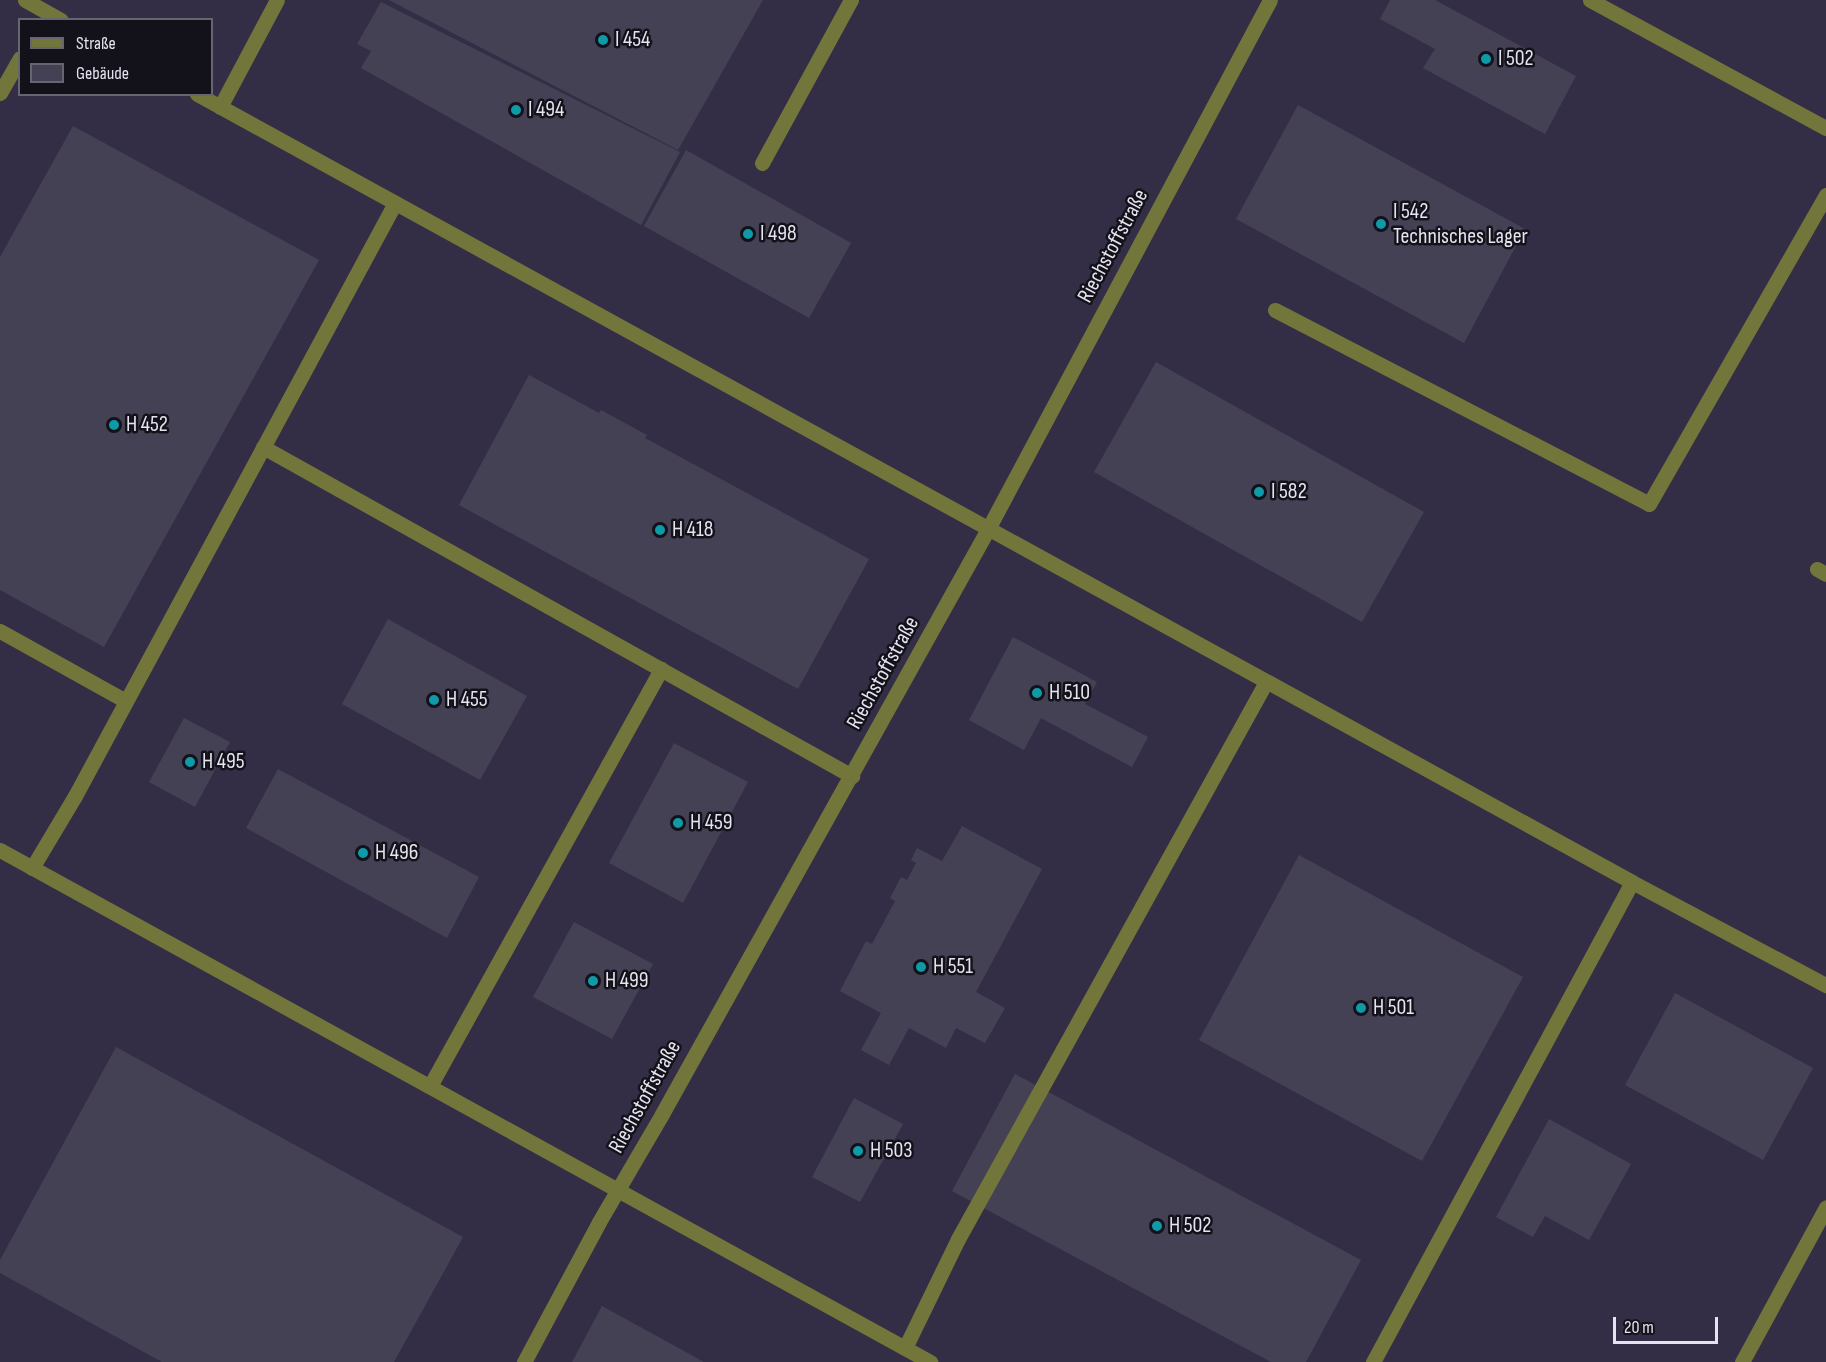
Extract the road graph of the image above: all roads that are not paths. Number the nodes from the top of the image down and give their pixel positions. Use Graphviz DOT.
graph roads {
  1 [pos="25,0"];
  2 [pos="277,0"];
  3 [pos="851,0"];
  4 [pos="1270,0"];
  5 [pos="1590,0"];
  6 [pos="46,10"];
  7 [pos="18,62"];
  8 [pos="0,93"];
  9 [pos="201,96"];
  10 [pos="220,107"];
  11 [pos="1826,128"];
  12 [pos="762,163"];
  13 [pos="1826,195"];
  14 [pos="395,203"];
  15 [pos="1275,310"];
  16 [pos="263,447"];
  17 [pos="988,529"];
  18 [pos="0,631"];
  19 [pos="661,669"];
  20 [pos="1266,682"];
  21 [pos="126,701"];
  22 [pos="852,776"];
  23 [pos="0,850"];
  24 [pos="32,868"];
  25 [pos="1632,882"];
  26 [pos="1826,985"];
  27 [pos="430,1086"];
  28 [pos="618,1192"];
  29 [pos="1826,1208"];
  30 [pos="906,1348"];
  31 [pos="524,1362"];
  32 [pos="930,1362"];
  33 [pos="1373,1362"];
  34 [pos="1742,1362"];
  1 -- 6 [label="street"];
  2 -- 10 [label="street"];
  3 -- 12 [label="street"];
  4 -- 17 [label="street, Riechstoffstraße"];
  5 -- 11 [label="street"];
  7 -- 8 [label="street"];
  9 -- 10 [label="street"];
  10 -- 14 [label="street"];
  13 -- 15 [label="street"];
  14 -- 16 [label="street"];
  14 -- 17 [label="street"];
  16 -- 19 [label="street"];
  16 -- 21 [label="street"];
  17 -- 20 [label="street"];
  17 -- 22 [label="street, Riechstoffstraße"];
  18 -- 21 [label="street"];
  19 -- 22 [label="street"];
  19 -- 27 [label="street"];
  20 -- 25 [label="street"];
  20 -- 30 [label="street"];
  21 -- 24 [label="street"];
  22 -- 28 [label="street, Riechstoffstraße"];
  23 -- 24 [label="street"];
  24 -- 27 [label="street"];
  25 -- 26 [label="street"];
  25 -- 33 [label="street"];
  27 -- 28 [label="street"];
  28 -- 30 [label="street"];
  28 -- 31 [label="street, Riechstoffstraße"];
  29 -- 34 [label="street"];
  30 -- 32 [label="street"];
}
